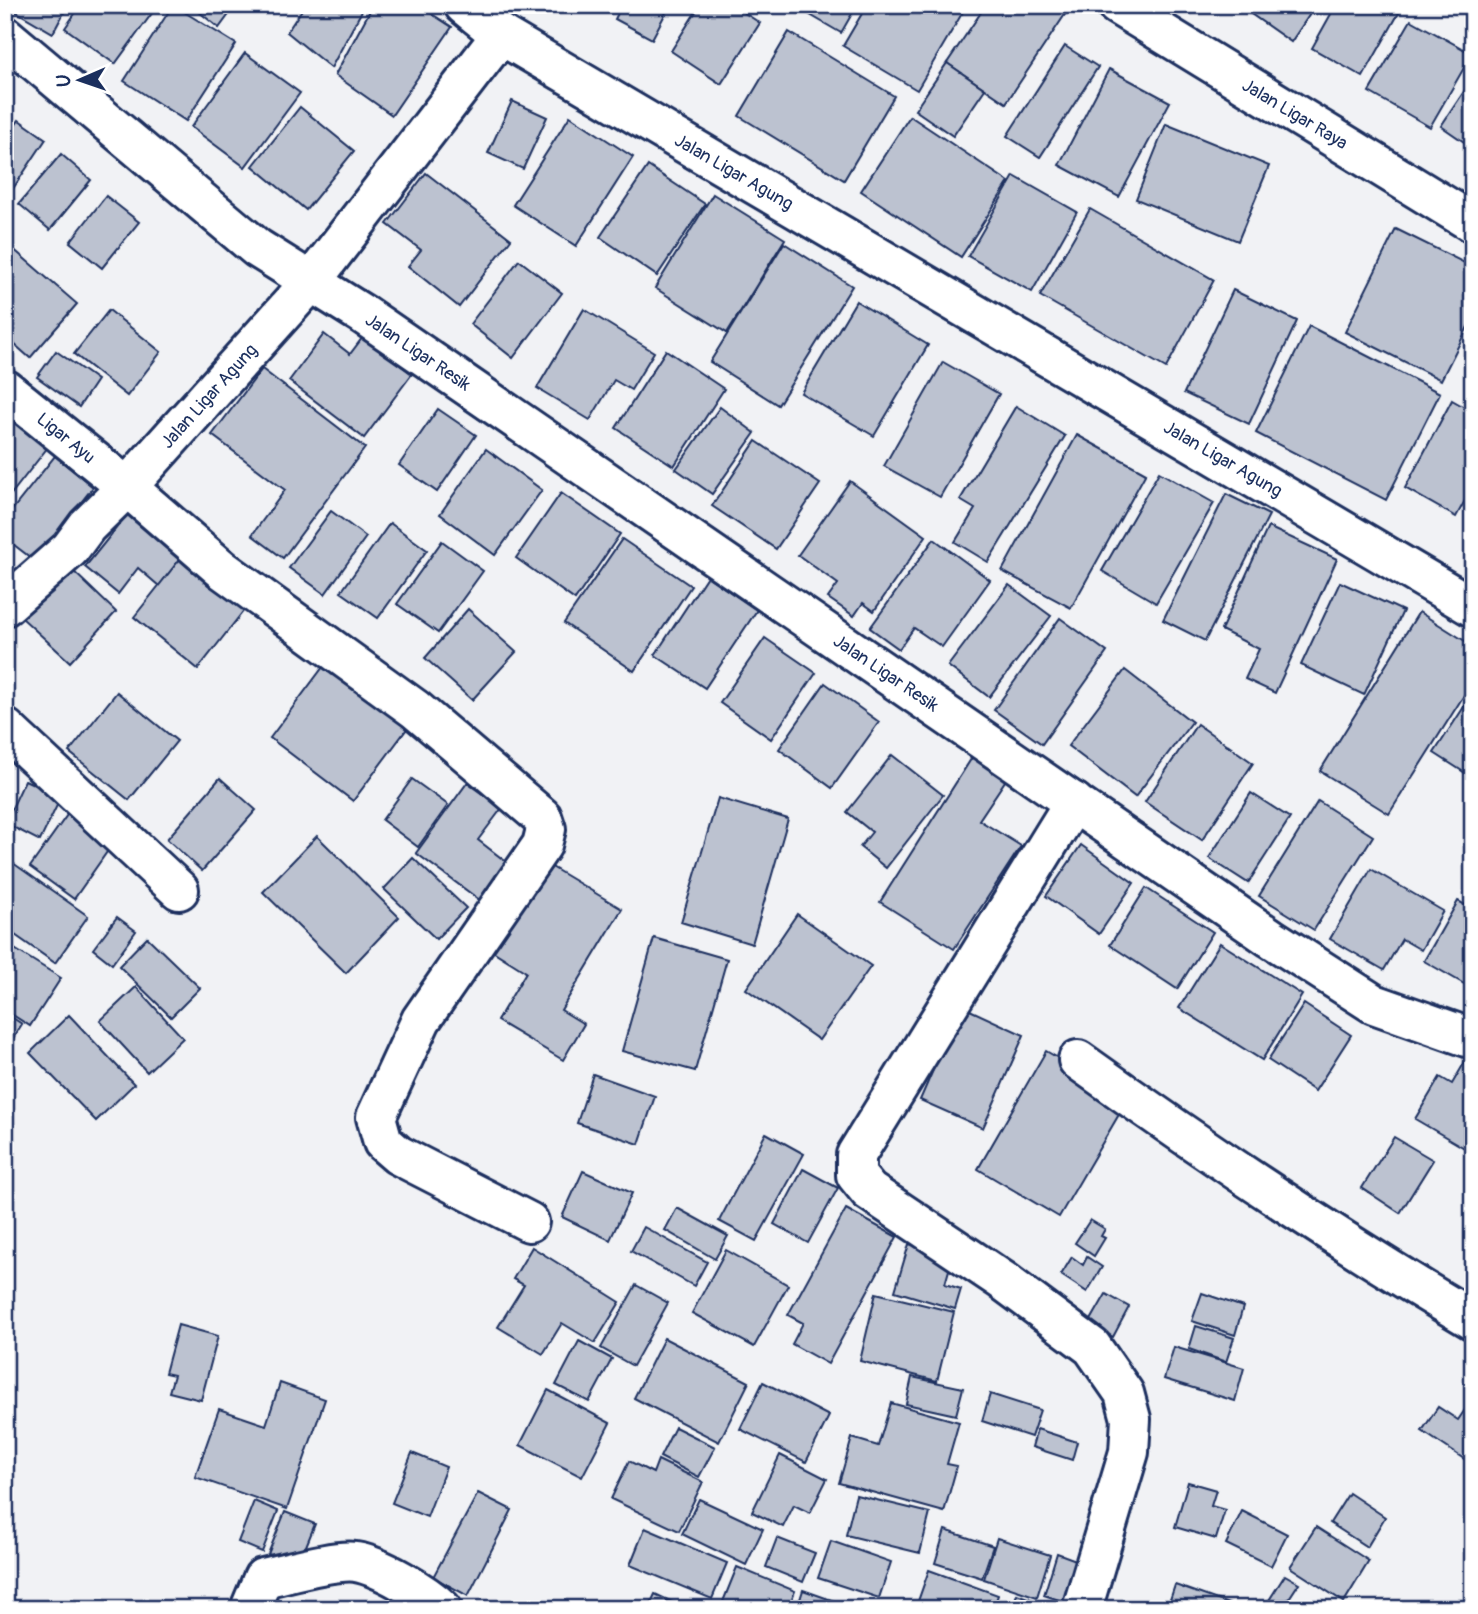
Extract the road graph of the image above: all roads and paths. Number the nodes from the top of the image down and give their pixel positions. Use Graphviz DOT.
graph roads {
  1 [pos="464,5"];
  2 [pos="1117,5"];
  3 [pos="501,35"];
  4 [pos="5,36"];
  5 [pos="1473,223"];
  6 [pos="310,283"];
  7 [pos="5,389"];
  8 [pos="127,487"];
  9 [pos="5,606"];
  10 [pos="1473,607"];
  11 [pos="5,728"];
  12 [pos="1074,802"];
  13 [pos="179,890"];
  14 [pos="1473,1039"];
  15 [pos="1078,1060"];
  16 [pos="529,1222"];
  17 [pos="1473,1320"];
  18 [pos="250,1609"];
  19 [pos="442,1609"];
  20 [pos="1082,1609"];
  1 -- 3 [label="street"];
  2 -- 5 [label="street, Jalan Ligar Raya"];
  3 -- 6 [label="street, Jalan Ligar Agung"];
  3 -- 10 [label="street, Jalan Ligar Agung"];
  4 -- 6 [label="street, Jalan Ligar Resik"];
  6 -- 8 [label="street, Jalan Ligar Agung"];
  6 -- 12 [label="street, Jalan Ligar Resik"];
  7 -- 8 [label="street, Ligar Ayu"];
  8 -- 9 [label="street, Jalan Ligar Agung"];
  8 -- 16 [label="street, Ligar Ayu"];
  11 -- 13 [label="street"];
  12 -- 14 [label="street, Jalan Ligar Resik"];
  12 -- 20 [label="street"];
  15 -- 17 [label="street"];
  18 -- 19 [label="street"];
}
